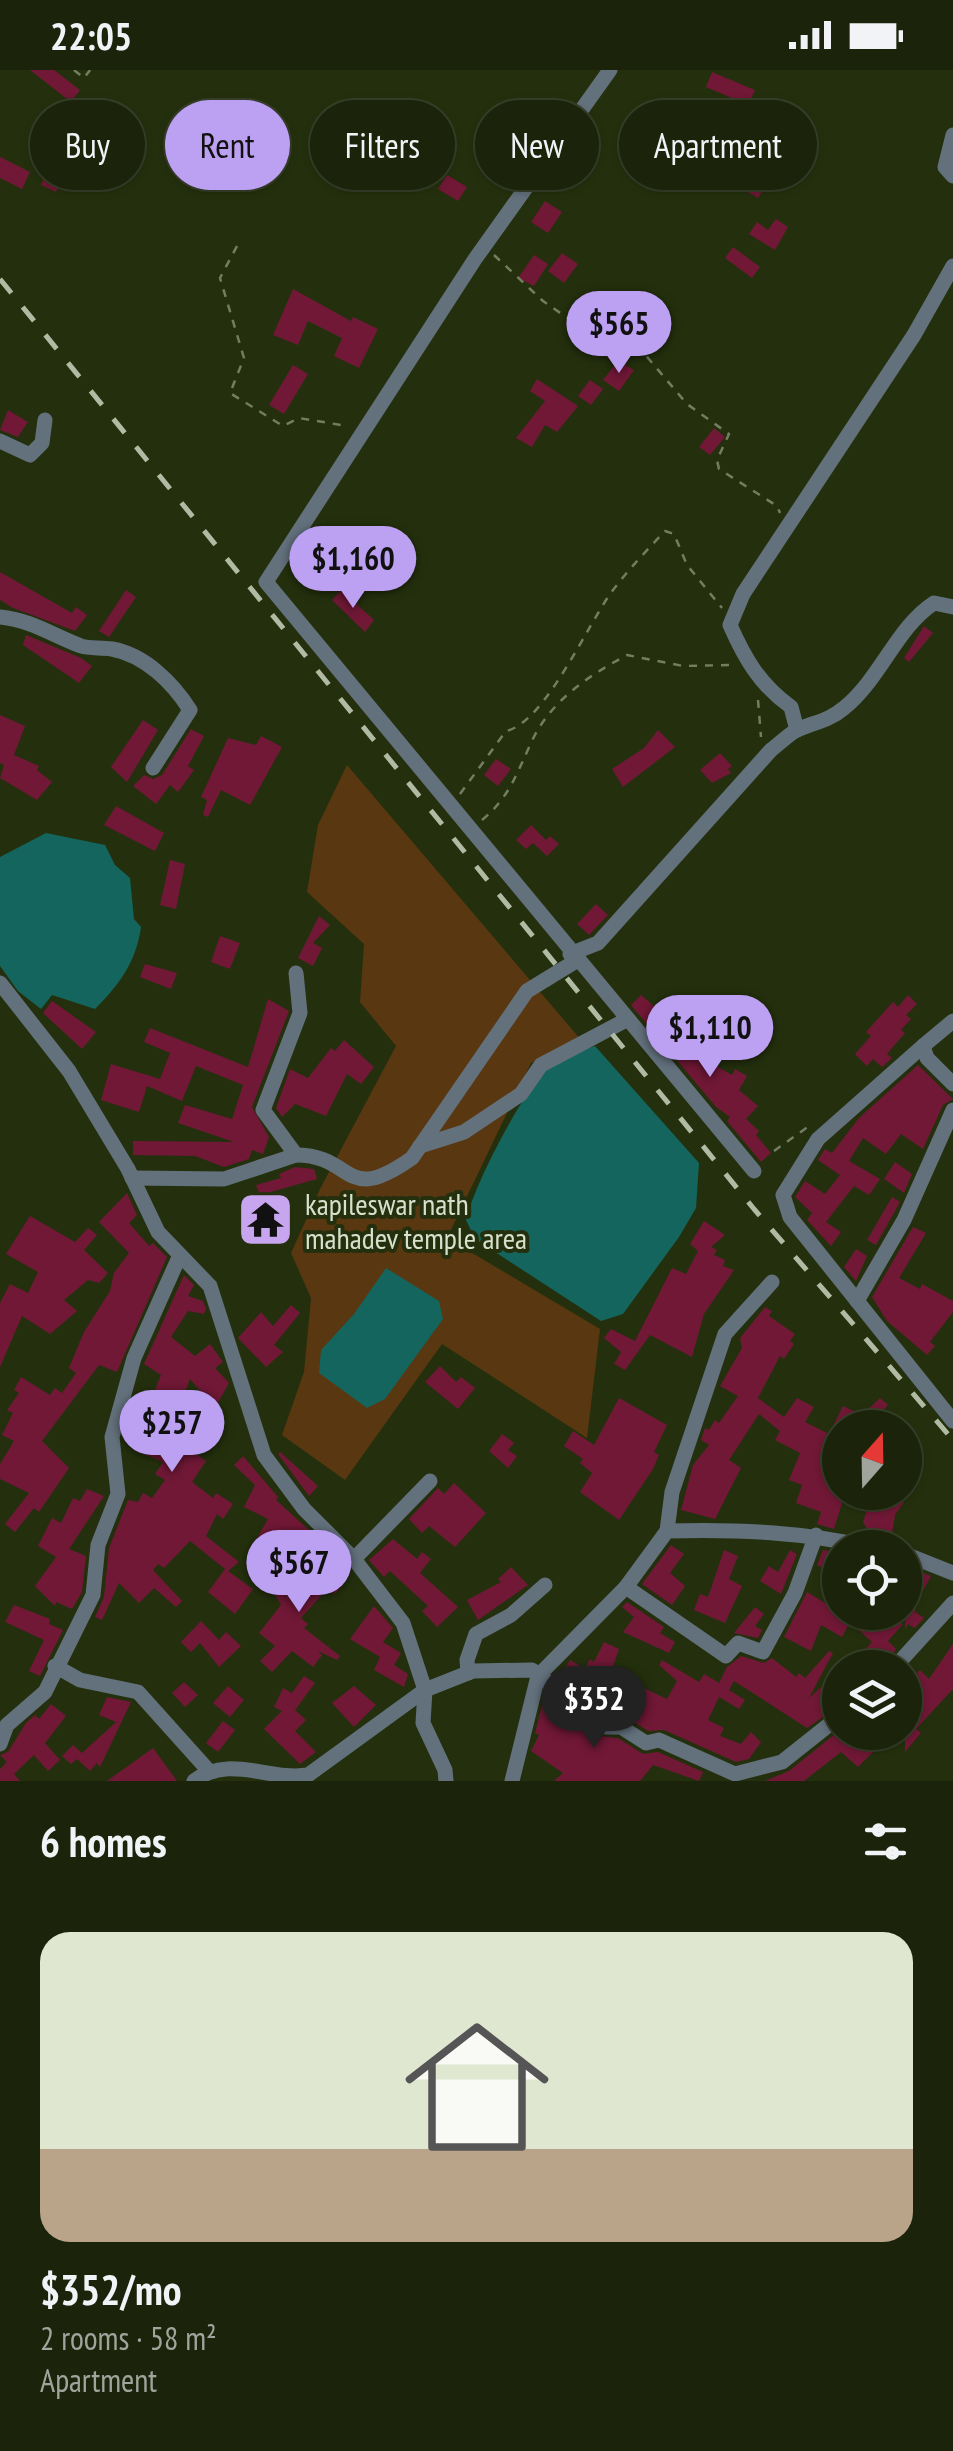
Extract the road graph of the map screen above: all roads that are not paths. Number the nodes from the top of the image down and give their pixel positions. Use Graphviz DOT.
graph roads {
  1 [pos="610,70"];
  2 [pos="953,135"];
  3 [pos="953,176"];
  4 [pos="953,266"];
  5 [pos="45,420"];
  6 [pos="0,441"];
  7 [pos="953,608"];
  8 [pos="0,616"];
  9 [pos="796,730"];
  10 [pos="153,768"];
  11 [pos="573,957"];
  12 [pos="296,973"];
  13 [pos="0,982"];
  14 [pos="626,1020"];
  15 [pos="953,1021"];
  16 [pos="923,1046"];
  17 [pos="953,1084"];
  18 [pos="953,1110"];
  19 [pos="420,1146"];
  20 [pos="296,1155"];
  21 [pos="754,1171"];
  22 [pos="132,1178"];
  23 [pos="180,1255"];
  24 [pos="772,1282"];
  25 [pos="856,1301"];
  26 [pos="953,1421"];
  27 [pos="430,1481"];
  28 [pos="667,1531"];
  29 [pos="816,1535"];
  30 [pos="822,1536"];
  31 [pos="922,1558"];
  32 [pos="354,1559"];
  33 [pos="953,1573"];
  34 [pos="544,1585"];
  35 [pos="626,1587"];
  36 [pos="953,1602"];
  37 [pos="910,1650"];
  38 [pos="55,1666"];
  39 [pos="468,1673"];
  40 [pos="538,1676"];
  41 [pos="425,1690"];
  42 [pos="4,1724"];
  43 [pos="822,1730"];
  44 [pos="0,1744"];
  45 [pos="208,1770"];
  46 [pos="731,1778"];
  47 [pos="298,1779"];
  48 [pos="194,1781"];
  49 [pos="446,1781"];
  50 [pos="512,1781"];
  1 -- 11 [label="street"];
  2 -- 3 [label="street"];
  4 -- 9 [label="street"];
  5 -- 6 [label="street"];
  7 -- 9 [label="street"];
  8 -- 10 [label="street"];
  9 -- 11 [label="street"];
  11 -- 14 [label="street"];
  11 -- 19 [label="street"];
  12 -- 20 [label="street"];
  13 -- 22 [label="street"];
  14 -- 19 [label="street"];
  14 -- 21 [label="street"];
  15 -- 16 [label="street"];
  16 -- 17 [label="street"];
  16 -- 25 [label="street"];
  18 -- 25 [label="street"];
  19 -- 20 [label="street"];
  20 -- 22 [label="street"];
  22 -- 23 [label="street"];
  23 -- 32 [label="street"];
  23 -- 38 [label="street"];
  24 -- 28 [label="street"];
  25 -- 26 [label="street"];
  27 -- 32 [label="street"];
  28 -- 29 [label="street"];
  28 -- 35 [label="street"];
  29 -- 30 [label="street"];
  29 -- 35 [label="street"];
  31 -- 33 [label="street"];
  32 -- 41 [label="street"];
  34 -- 39 [label="street"];
  35 -- 40 [label="street"];
  36 -- 37 [label="street"];
  38 -- 42 [label="street"];
  38 -- 45 [label="street"];
  39 -- 40 [label="street"];
  39 -- 41 [label="street"];
  40 -- 46 [label="street"];
  40 -- 50 [label="street"];
  41 -- 47 [label="street"];
  41 -- 49 [label="street"];
  42 -- 44 [label="street"];
  43 -- 46 [label="street"];
  45 -- 47 [label="street"];
  45 -- 48 [label="street"];
}
